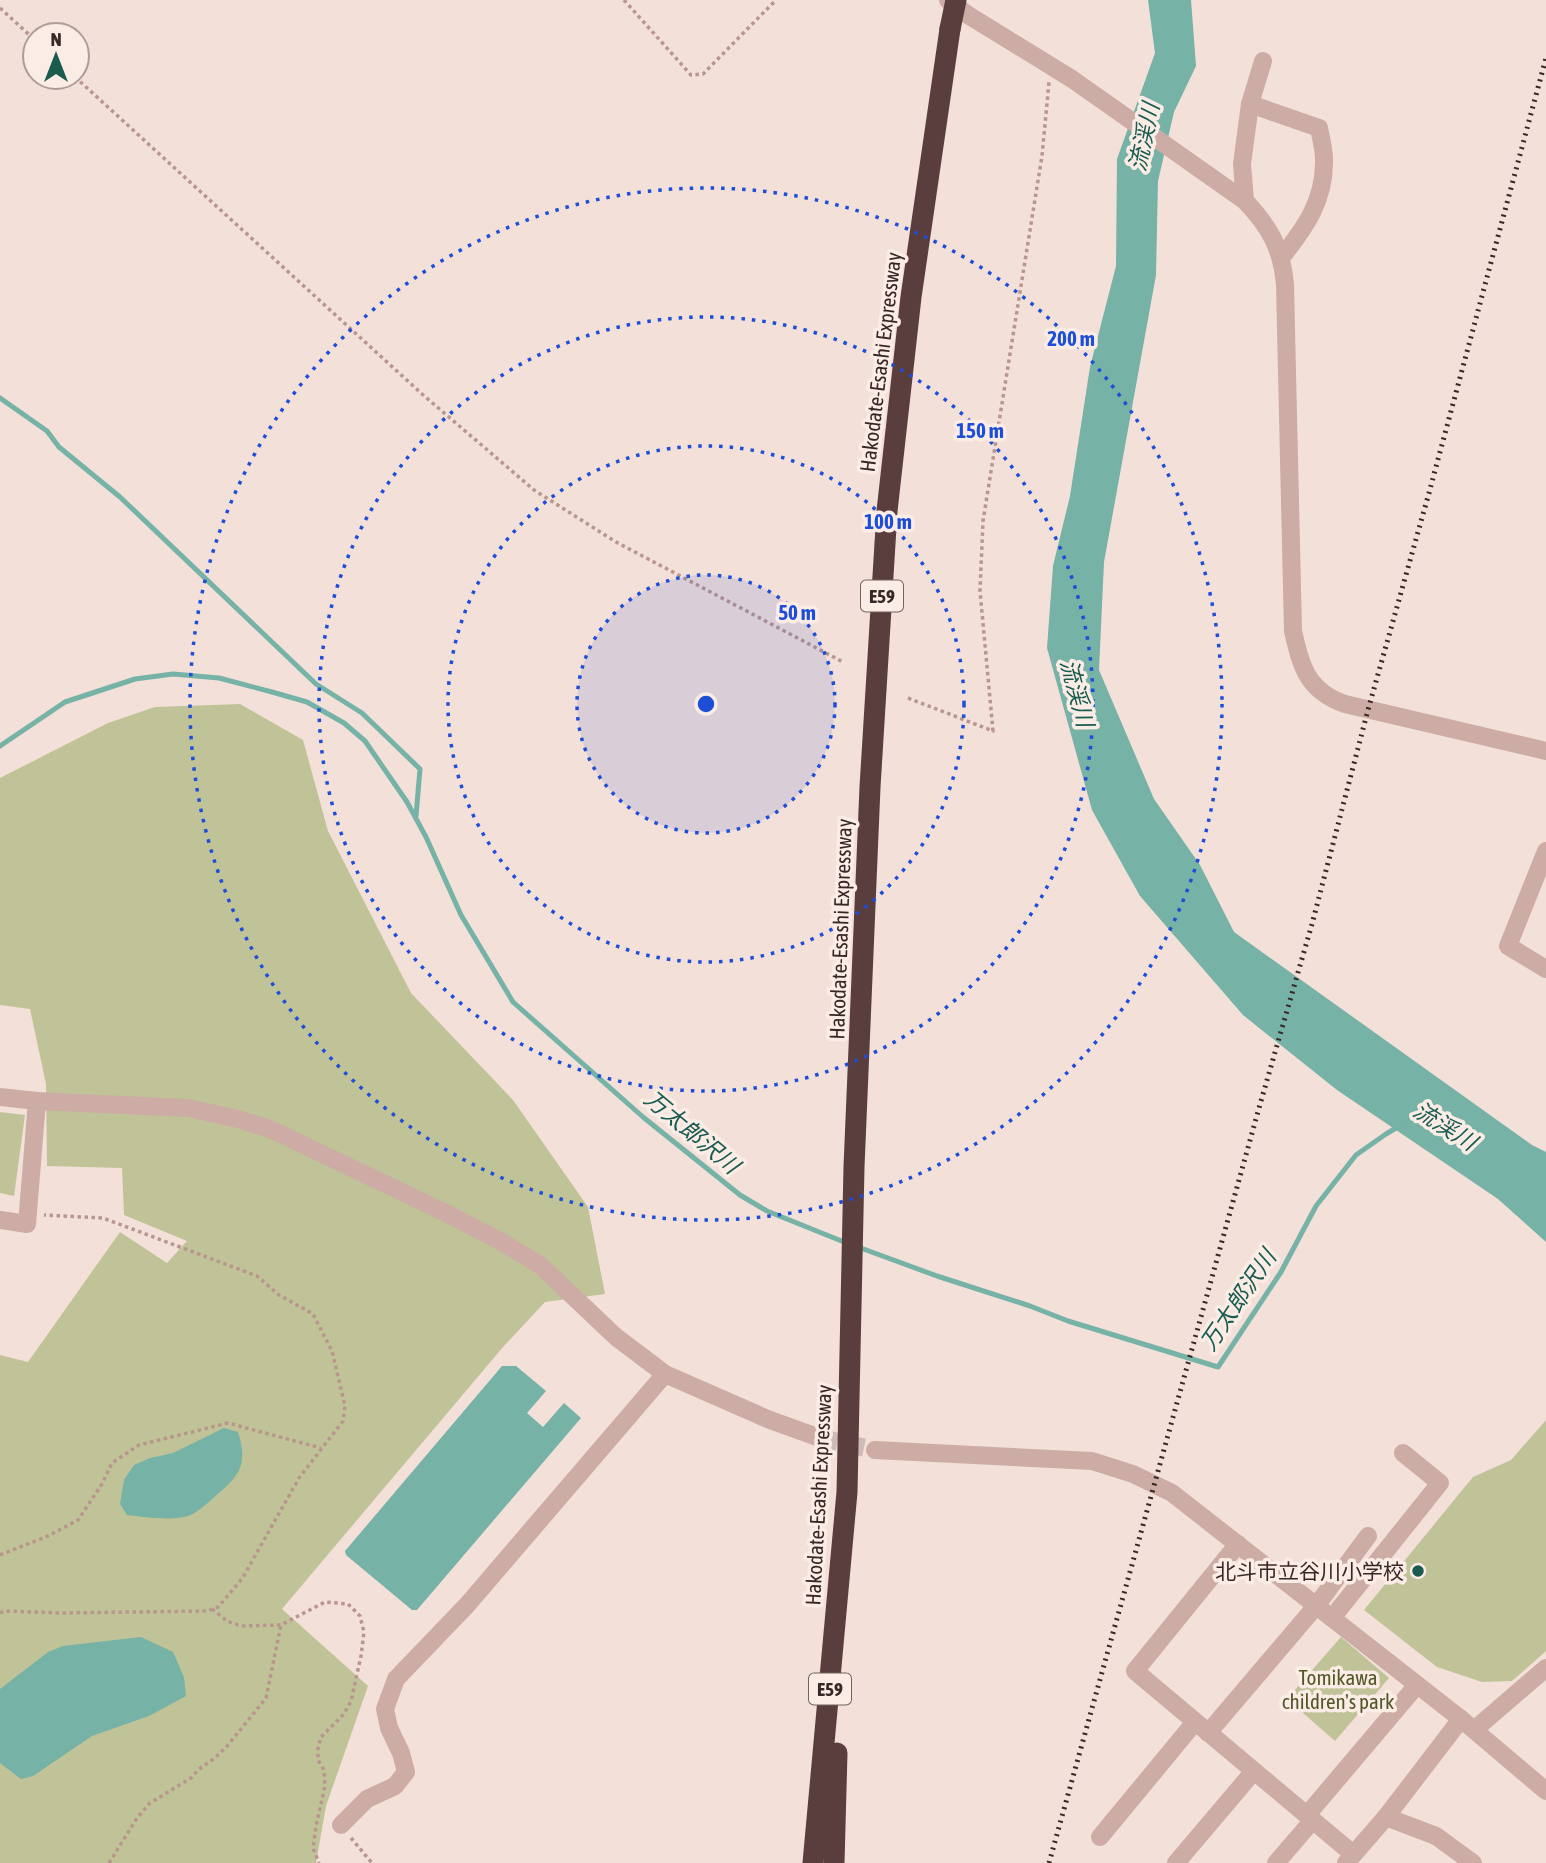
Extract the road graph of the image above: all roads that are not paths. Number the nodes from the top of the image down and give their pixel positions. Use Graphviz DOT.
graph roads {
  1 [pos="948,0"];
  2 [pos="956,0"];
  3 [pos="1263,61"];
  4 [pos="1250,104"];
  5 [pos="1245,201"];
  6 [pos="1282,258"];
  7 [pos="1546,751"];
  8 [pos="1546,852"];
  9 [pos="1546,969"];
  10 [pos="0,1097"];
  11 [pos="37,1101"];
  12 [pos="0,1220"];
  13 [pos="665,1374"];
  14 [pos="820,1438"];
  15 [pos="875,1450"];
  16 [pos="1402,1453"];
  17 [pos="1368,1536"];
  18 [pos="843,1544"];
  19 [pos="1238,1544"];
  20 [pos="1315,1606"];
  21 [pos="1332,1618"];
  22 [pos="1546,1668"];
  23 [pos="1417,1685"];
  24 [pos="1467,1725"];
  25 [pos="1202,1727"];
  26 [pos="1254,1771"];
  27 [pos="1546,1791"];
  28 [pos="1310,1817"];
  29 [pos="1386,1817"];
  30 [pos="341,1825"];
  31 [pos="1100,1837"];
  32 [pos="1350,1858"];
  33 [pos="811,1863"];
  34 [pos="834,1863"];
  35 [pos="1176,1863"];
  36 [pos="1276,1863"];
  37 [pos="1473,1863"];
  1 -- 5 [label="street"];
  2 -- 18 [label="highway, Hakodate-Esashi Expressway / E59, bridge"];
  3 -- 4 [label="street"];
  4 -- 5 [label="street"];
  4 -- 6 [label="street"];
  5 -- 6 [label="street"];
  6 -- 7 [label="street"];
  8 -- 9 [label="street"];
  10 -- 11 [label="street"];
  11 -- 12 [label="street"];
  11 -- 13 [label="street"];
  13 -- 14 [label="street"];
  13 -- 30 [label="street"];
  15 -- 19 [label="street"];
  16 -- 21 [label="street"];
  17 -- 20 [label="street"];
  18 -- 33 [label="highway, Hakodate-Esashi Expressway / E59"];
  18 -- 34 [label="highway"];
  19 -- 20 [label="street"];
  19 -- 25 [label="street"];
  20 -- 21 [label="street"];
  20 -- 25 [label="street"];
  21 -- 23 [label="street"];
  22 -- 24 [label="street"];
  23 -- 24 [label="street"];
  23 -- 28 [label="street"];
  24 -- 27 [label="street"];
  24 -- 29 [label="street"];
  25 -- 26 [label="street"];
  25 -- 31 [label="street"];
  26 -- 28 [label="street"];
  26 -- 35 [label="street"];
  28 -- 32 [label="street"];
  28 -- 36 [label="street"];
  29 -- 32 [label="street"];
  29 -- 37 [label="street"];
}
